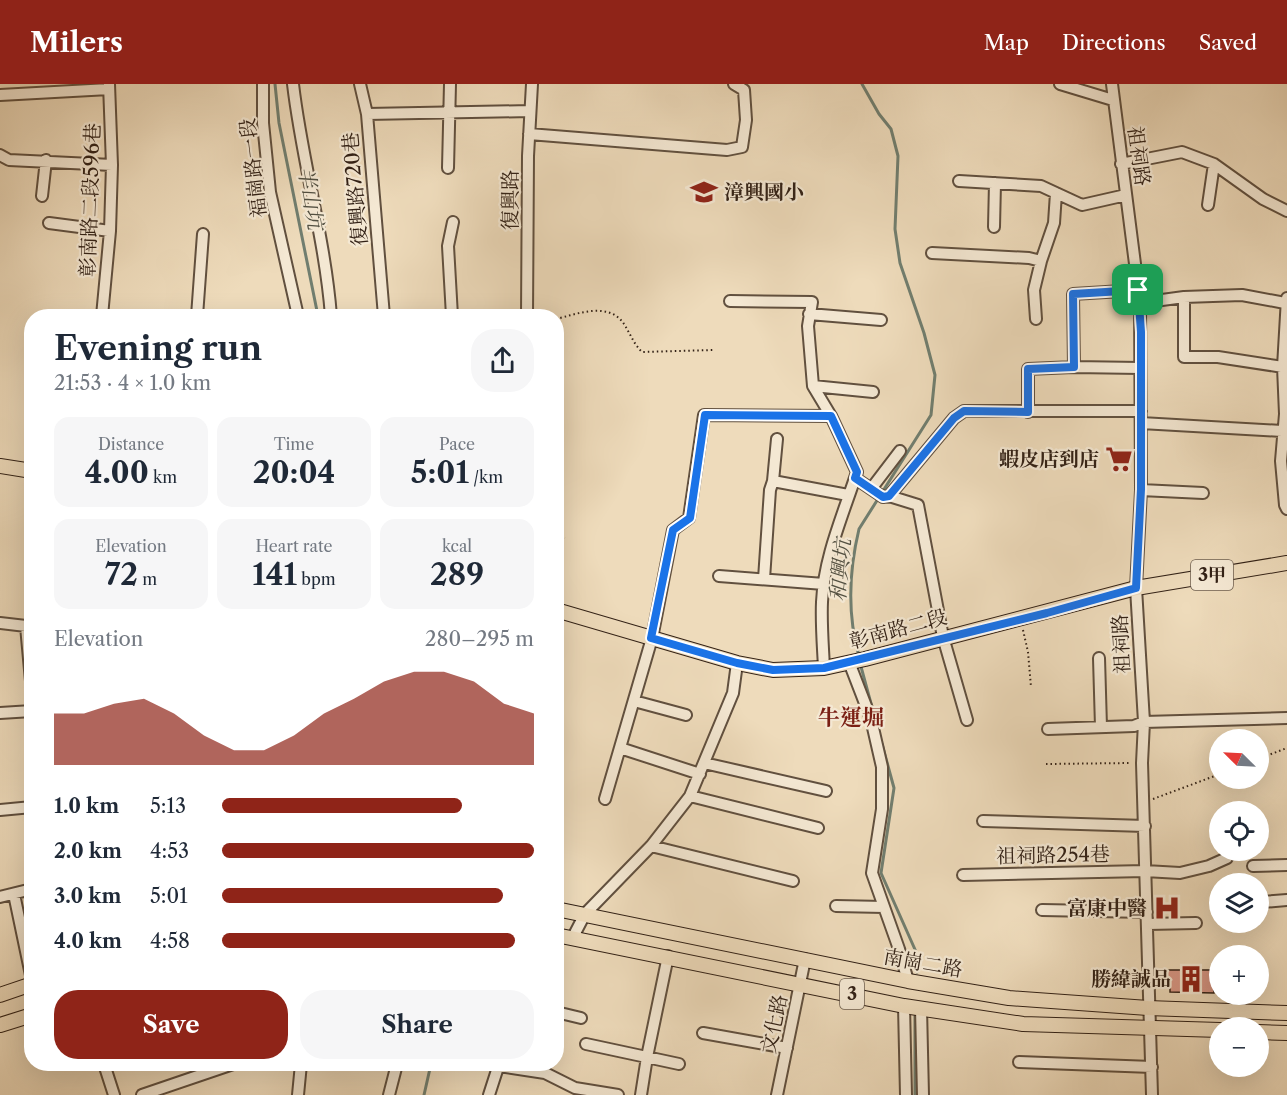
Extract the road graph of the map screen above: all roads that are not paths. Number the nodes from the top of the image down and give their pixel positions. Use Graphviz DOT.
graph roads {
  1 [pos="263,84"];
  2 [pos="292,84"];
  3 [pos="360,84"];
  4 [pos="450,84"];
  5 [pos="532,84"];
  6 [pos="734,84"];
  7 [pos="1060,84"];
  8 [pos="1112,84"];
  9 [pos="109,86"];
  10 [pos="0,95"];
  11 [pos="1113,100"];
  12 [pos="530,111"];
  13 [pos="449,113"];
  14 [pos="367,114"];
  15 [pos="529,134"];
  16 [pos="0,155"];
  17 [pos="46,160"];
  18 [pos="1121,164"];
  19 [pos="1214,164"];
  20 [pos="112,165"];
  21 [pos="448,168"];
  22 [pos="959,181"];
  23 [pos="995,183"];
  24 [pos="1056,193"];
  25 [pos="1126,195"];
  26 [pos="42,196"];
  27 [pos="1208,206"];
  28 [pos="1287,211"];
  29 [pos="453,222"];
  30 [pos="49,223"];
  31 [pos="994,227"];
  32 [pos="110,231"];
  33 [pos="203,234"];
  34 [pos="932,253"];
  35 [pos="1041,261"];
  36 [pos="1138,290"];
  37 [pos="1184,297"];
  38 [pos="1286,300"];
  39 [pos="730,301"];
  40 [pos="1140,303"];
  41 [pos="103,309"];
  42 [pos="198,309"];
  43 [pos="296,309"];
  44 [pos="331,309"];
  45 [pos="383,309"];
  46 [pos="452,309"];
  47 [pos="527,309"];
  48 [pos="809,314"];
  49 [pos="1036,319"];
  50 [pos="881,321"];
  51 [pos="1074,367"];
  52 [pos="1283,367"];
  53 [pos="1140,368"];
  54 [pos="813,386"];
  55 [pos="873,392"];
  56 [pos="1141,411"];
  57 [pos="1028,412"];
  58 [pos="1286,414"];
  59 [pos="831,416"];
  60 [pos="1141,423"];
  61 [pos="1282,432"];
  62 [pos="777,439"];
  63 [pos="900,451"];
  64 [pos="0,466"];
  65 [pos="24,470"];
  66 [pos="855,478"];
  67 [pos="773,482"];
  68 [pos="871,489"];
  69 [pos="1141,489"];
  70 [pos="1203,493"];
  71 [pos="848,495"];
  72 [pos="886,496"];
  73 [pos="1287,509"];
  74 [pos="1287,563"];
  75 [pos="719,576"];
  76 [pos="764,579"];
  77 [pos="824,584"];
  78 [pos="1136,588"];
  79 [pos="564,612"];
  80 [pos="0,623"];
  81 [pos="24,626"];
  82 [pos="943,637"];
  83 [pos="651,638"];
  84 [pos="1099,658"];
  85 [pos="856,661"];
  86 [pos="737,663"];
  87 [pos="824,668"];
  88 [pos="634,701"];
  89 [pos="24,712"];
  90 [pos="0,713"];
  91 [pos="687,715"];
  92 [pos="1287,718"];
  93 [pos="967,720"];
  94 [pos="1144,722"];
  95 [pos="1101,727"];
  96 [pos="1048,729"];
  97 [pos="620,748"];
  98 [pos="704,763"];
  99 [pos="700,774"];
  100 [pos="826,791"];
  101 [pos="690,796"];
  102 [pos="605,799"];
  103 [pos="24,808"];
  104 [pos="0,810"];
  105 [pos="983,821"];
  106 [pos="1145,826"];
  107 [pos="818,828"];
  108 [pos="651,846"];
  109 [pos="1220,861"];
  110 [pos="1287,865"];
  111 [pos="1252,866"];
  112 [pos="1145,871"];
  113 [pos="963,875"];
  114 [pos="793,881"];
  115 [pos="24,892"];
  116 [pos="14,894"];
  117 [pos="0,897"];
  118 [pos="1287,900"];
  119 [pos="1269,901"];
  120 [pos="836,906"];
  121 [pos="884,907"];
  122 [pos="564,910"];
  123 [pos="1042,910"];
  124 [pos="585,914"];
  125 [pos="1148,918"];
  126 [pos="1196,923"];
  127 [pos="564,935"];
  128 [pos="573,937"];
  129 [pos="24,942"];
  130 [pos="668,956"];
  131 [pos="805,959"];
  132 [pos="908,981"];
  133 [pos="800,983"];
  134 [pos="24,987"];
  135 [pos="0,995"];
  136 [pos="904,1006"];
  137 [pos="921,1008"];
  138 [pos="1148,1008"];
  139 [pos="1287,1013"];
  140 [pos="564,1014"];
  141 [pos="24,1018"];
  142 [pos="581,1018"];
  143 [pos="0,1025"];
  144 [pos="1150,1028"];
  145 [pos="1209,1030"];
  146 [pos="1269,1032"];
  147 [pos="1287,1033"];
  148 [pos="703,1034"];
  149 [pos="586,1044"];
  150 [pos="787,1048"];
  151 [pos="647,1057"];
  152 [pos="1019,1062"];
  153 [pos="679,1064"];
  154 [pos="1152,1067"];
  155 [pos="106,1071"];
  156 [pos="212,1071"];
  157 [pos="300,1071"];
  158 [pos="395,1071"];
  159 [pos="497,1071"];
  160 [pos="534,1071"];
  161 [pos="114,1095"];
  162 [pos="142,1095"];
  163 [pos="298,1095"];
  164 [pos="389,1095"];
  165 [pos="489,1095"];
  166 [pos="618,1095"];
  167 [pos="641,1095"];
  168 [pos="777,1095"];
  169 [pos="906,1095"];
  170 [pos="923,1095"];
  171 [pos="1152,1095"];
  1 -- 43 [label="street, 福崗路一段"];
  2 -- 44 [label="street"];
  3 -- 14 [label="street"];
  4 -- 13 [label="street"];
  5 -- 12 [label="street, 復興路"];
  6 -- 15 [label="street"];
  7 -- 11 [label="street"];
  8 -- 11 [label="street, 祖祠路"];
  9 -- 10 [label="street"];
  9 -- 20 [label="street, 彰南路二段596巷"];
  11 -- 18 [label="street, 祖祠路"];
  12 -- 13 [label="street, 復興路720巷"];
  12 -- 15 [label="street, 復興路"];
  13 -- 14 [label="street, 復興路720巷"];
  13 -- 21 [label="street"];
  14 -- 45 [label="street, 復興路720巷"];
  15 -- 47 [label="street, 復興路"];
  16 -- 17 [label="street"];
  17 -- 20 [label="street"];
  17 -- 26 [label="street"];
  18 -- 19 [label="street"];
  18 -- 25 [label="street, 祖祠路"];
  19 -- 27 [label="street"];
  19 -- 28 [label="street"];
  20 -- 32 [label="street, 彰南路二段596巷"];
  22 -- 23 [label="street"];
  23 -- 24 [label="street"];
  23 -- 31 [label="street"];
  24 -- 25 [label="street"];
  24 -- 35 [label="street"];
  25 -- 36 [label="street, 祖祠路"];
  29 -- 46 [label="street"];
  30 -- 32 [label="street"];
  32 -- 41 [label="street, 彰南路二段596巷"];
  33 -- 42 [label="street"];
  34 -- 35 [label="street"];
  35 -- 49 [label="street"];
  36 -- 40 [label="street, 祖祠路"];
  36 -- 51 [label="street"];
  37 -- 38 [label="street"];
  37 -- 40 [label="street"];
  37 -- 52 [label="street"];
  38 -- 52 [label="street"];
  39 -- 48 [label="street"];
  40 -- 53 [label="street, 祖祠路"];
  48 -- 50 [label="street"];
  48 -- 54 [label="street"];
  51 -- 53 [label="street"];
  51 -- 57 [label="street"];
  52 -- 58 [label="street"];
  53 -- 56 [label="street, 祖祠路"];
  54 -- 55 [label="street"];
  54 -- 59 [label="street"];
  56 -- 57 [label="street"];
  56 -- 60 [label="street, 祖祠路"];
  57 -- 72 [label="street"];
  58 -- 61 [label="street"];
  59 -- 66 [label="street"];
  59 -- 83 [label="street"];
  60 -- 61 [label="street"];
  60 -- 69 [label="street, 祖祠路"];
  61 -- 73 [label="street"];
  62 -- 67 [label="street"];
  63 -- 68 [label="street"];
  64 -- 65 [label="main road"];
  66 -- 68 [label="street"];
  66 -- 71 [label="street"];
  67 -- 71 [label="street"];
  67 -- 76 [label="street"];
  68 -- 72 [label="street"];
  69 -- 70 [label="street"];
  69 -- 78 [label="street, 祖祠路"];
  71 -- 77 [label="street"];
  72 -- 82 [label="street"];
  74 -- 78 [label="main road, 彰南路二段 / 3甲"];
  75 -- 76 [label="street"];
  76 -- 77 [label="street"];
  77 -- 87 [label="street"];
  78 -- 82 [label="main road, 彰南路二段 / 3甲"];
  78 -- 94 [label="street, 祖祠路"];
  79 -- 83 [label="main road, 彰南路二段 / 3甲"];
  80 -- 81 [label="street"];
  82 -- 85 [label="main road, 彰南路二段 / 3甲"];
  82 -- 93 [label="street"];
  83 -- 86 [label="main road, 彰南路二段 / 3甲"];
  83 -- 88 [label="street"];
  84 -- 95 [label="street"];
  85 -- 87 [label="main road, 彰南路二段 / 3甲"];
  85 -- 121 [label="street"];
  86 -- 87 [label="main road, 彰南路二段 / 3甲"];
  86 -- 98 [label="street"];
  88 -- 91 [label="street"];
  88 -- 97 [label="street"];
  89 -- 90 [label="street"];
  92 -- 94 [label="street"];
  94 -- 95 [label="street"];
  94 -- 106 [label="street, 祖祠路"];
  95 -- 96 [label="street"];
  97 -- 99 [label="street"];
  97 -- 102 [label="street"];
  98 -- 99 [label="street"];
  98 -- 100 [label="street"];
  99 -- 101 [label="street"];
  101 -- 107 [label="street"];
  101 -- 108 [label="street"];
  103 -- 104 [label="street"];
  105 -- 106 [label="street"];
  106 -- 112 [label="street, 祖祠路"];
  108 -- 114 [label="street"];
  108 -- 124 [label="street"];
  109 -- 112 [label="street, 祖祠路254巷"];
  110 -- 111 [label="street"];
  112 -- 113 [label="street, 祖祠路254巷"];
  112 -- 125 [label="street, 祖祠路"];
  115 -- 116 [label="street"];
  116 -- 117 [label="street"];
  116 -- 129 [label="street"];
  118 -- 119 [label="street"];
  120 -- 121 [label="street"];
  121 -- 132 [label="street"];
  122 -- 124 [label="main road, 南崗二路 / 3"];
  123 -- 125 [label="street"];
  124 -- 128 [label="street"];
  124 -- 131 [label="main road, 南崗二路 / 3"];
  125 -- 126 [label="street"];
  125 -- 138 [label="street, 祖祠路"];
  127 -- 128 [label="main road, 3"];
  128 -- 130 [label="main road, 3"];
  130 -- 133 [label="main road, 3"];
  130 -- 151 [label="street"];
  131 -- 132 [label="main road, 南崗二路 / 3"];
  131 -- 133 [label="street, 文化路"];
  132 -- 138 [label="main road, 南崗二路 / 3"];
  133 -- 136 [label="main road, 3"];
  133 -- 150 [label="street, 文化路"];
  134 -- 135 [label="main road"];
  136 -- 137 [label="main road, 3"];
  136 -- 169 [label="street"];
  137 -- 144 [label="main road, 3"];
  137 -- 170 [label="street"];
  138 -- 139 [label="main road, 南崗二路 / 3"];
  138 -- 144 [label="street, 祖祠路"];
  140 -- 142 [label="street"];
  141 -- 143 [label="main road"];
  144 -- 145 [label="main road, 3"];
  144 -- 154 [label="street, 祖祠路"];
  146 -- 147 [label="main road"];
  148 -- 150 [label="street"];
  149 -- 151 [label="street"];
  150 -- 168 [label="street, 文化路"];
  151 -- 153 [label="street"];
  151 -- 167 [label="street"];
  152 -- 154 [label="street"];
  154 -- 171 [label="street, 祖祠路"];
  155 -- 161 [label="street"];
  156 -- 162 [label="street"];
  157 -- 163 [label="street"];
  158 -- 164 [label="street"];
  159 -- 165 [label="street"];
  160 -- 166 [label="street"];
}
